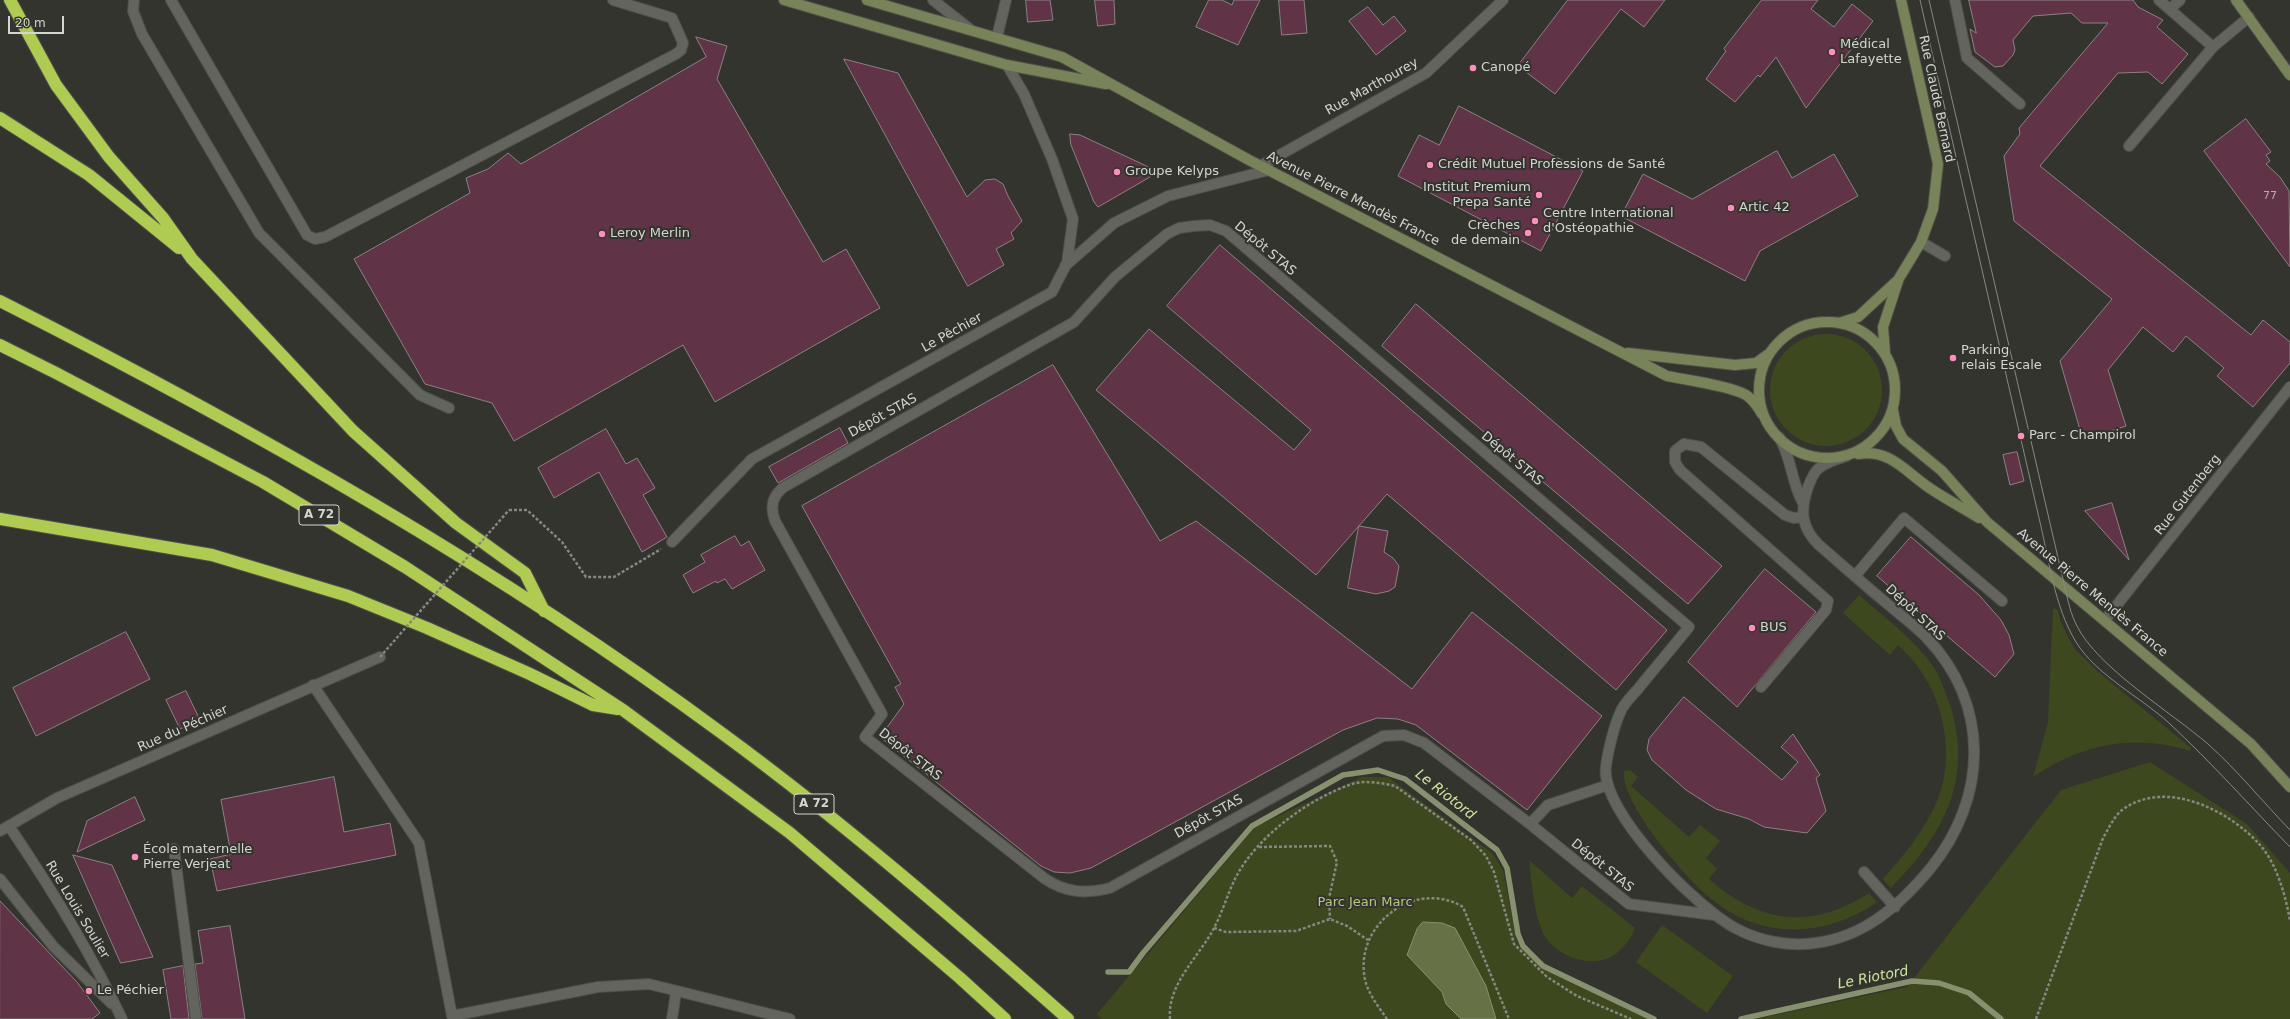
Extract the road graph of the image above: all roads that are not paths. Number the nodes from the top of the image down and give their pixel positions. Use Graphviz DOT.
graph roads {
  1 [pos="10,0"];
  2 [pos="18,0"];
  3 [pos="134,0"];
  4 [pos="171,0"];
  5 [pos="614,0"];
  6 [pos="784,0"];
  7 [pos="867,0"];
  8 [pos="933,0"];
  9 [pos="1006,0"];
  10 [pos="1503,0"];
  11 [pos="1901,0"];
  12 [pos="1955,0"];
  13 [pos="2159,0"];
  14 [pos="2180,0"];
  15 [pos="2238,1"];
  16 [pos="2170,9"];
  17 [pos="2249,17"];
  18 [pos="25,28"];
  19 [pos="971,30"];
  20 [pos="997,37"];
  21 [pos="2213,47"];
  22 [pos="1007,65"];
  23 [pos="2290,75"];
  24 [pos="1116,86"];
  25 [pos="2020,104"];
  26 [pos="0,118"];
  27 [pos="2129,146"];
  28 [pos="1265,168"];
  29 [pos="1921,242"];
  30 [pos="1945,256"];
  31 [pos="192,259"];
  32 [pos="1065,267"];
  33 [pos="1898,280"];
  34 [pos="0,301"];
  35 [pos="1830,324"];
  36 [pos="0,345"];
  37 [pos="1624,352"];
  38 [pos="1771,352"];
  39 [pos="1886,355"];
  40 [pos="2290,387"];
  41 [pos="449,408"];
  42 [pos="1893,410"];
  43 [pos="1762,414"];
  44 [pos="1779,437"];
  45 [pos="1850,455"];
  46 [pos="1803,503"];
  47 [pos="1803,517"];
  48 [pos="0,519"];
  49 [pos="1987,522"];
  50 [pos="672,542"];
  51 [pos="1855,576"];
  52 [pos="2002,601"];
  53 [pos="544,611"];
  54 [pos="2105,620"];
  55 [pos="380,656"];
  56 [pos="313,685"];
  57 [pos="1761,687"];
  58 [pos="623,710"];
  59 [pos="1608,785"];
  60 [pos="2290,787"];
  61 [pos="1530,824"];
  62 [pos="9,826"];
  63 [pos="0,831"];
  64 [pos="174,849"];
  65 [pos="1864,872"];
  66 [pos="0,880"];
  67 [pos="1895,907"];
  68 [pos="1714,914"];
  69 [pos="676,992"];
  70 [pos="120,1015"];
  71 [pos="196,1019"];
  72 [pos="672,1019"];
  73 [pos="790,1019"];
  74 [pos="1005,1019"];
  75 [pos="1068,1019"];
  1 -- 18 [label="highway"];
  2 -- 18 [label="main road"];
  3 -- 41 [label="street"];
  4 -- 5 [label="street"];
  6 -- 22 [label="main road, Avenue Pierre Mendès France"];
  7 -- 19 [label="main road, Avenue Pierre Mendès France"];
  8 -- 19 [label="street"];
  9 -- 20 [label="street"];
  10 -- 28 [label="street, Rue Marthourey"];
  11 -- 29 [label="main road, Rue Claude Bernard"];
  12 -- 25 [label="street"];
  13 -- 16 [label="street"];
  14 -- 16 [label="street"];
  15 -- 17 [label="main road"];
  16 -- 21 [label="street"];
  17 -- 21 [label="street"];
  17 -- 23 [label="main road"];
  18 -- 31 [label="highway"];
  19 -- 20 [label="main road, Avenue Pierre Mendès France"];
  20 -- 24 [label="main road, Avenue Pierre Mendès France"];
  21 -- 27 [label="street"];
  22 -- 24 [label="main road, Avenue Pierre Mendès France"];
  22 -- 32 [label="street, Le Pêchier"];
  24 -- 28 [label="main road, Avenue Pierre Mendès France"];
  26 -- 31 [label="highway"];
  28 -- 32 [label="street, Rue Marthourey"];
  28 -- 37 [label="main road, Avenue Pierre Mendès France"];
  29 -- 30 [label="street"];
  29 -- 33 [label="main road, Rue Claude Bernard"];
  31 -- 53 [label="highway"];
  32 -- 50 [label="street, Le Pêchier"];
  33 -- 35 [label="main road, Rue Claude Bernard"];
  33 -- 39 [label="main road"];
  34 -- 53 [label="highway, A 72"];
  35 -- 38 [label="main road"];
  35 -- 39 [label="main road"];
  36 -- 58 [label="highway, A 72"];
  37 -- 38 [label="main road, Avenue Pierre Mendès France"];
  37 -- 43 [label="main road, Avenue Pierre Mendès France"];
  38 -- 43 [label="main road"];
  39 -- 42 [label="main road"];
  40 -- 54 [label="street, Rue Gutenberg"];
  42 -- 45 [label="main road"];
  42 -- 49 [label="main road, Avenue Pierre Mendès France"];
  43 -- 44 [label="main road"];
  44 -- 45 [label="main road"];
  44 -- 46 [label="street"];
  45 -- 46 [label="street"];
  45 -- 49 [label="main road"];
  46 -- 47 [label="street"];
  47 -- 51 [label="street, Dépôt STAS"];
  47 -- 57 [label="street"];
  48 -- 58 [label="highway"];
  49 -- 54 [label="main road, Avenue Pierre Mendès France"];
  51 -- 52 [label="street"];
  51 -- 67 [label="street, Dépôt STAS"];
  53 -- 75 [label="highway, A 72"];
  54 -- 60 [label="main road, Avenue Pierre Mendès France"];
  55 -- 56 [label="street, Rue du Péchier"];
  56 -- 62 [label="street, Rue du Péchier"];
  56 -- 69 [label="street"];
  58 -- 74 [label="highway, A 72"];
  59 -- 61 [label="street"];
  59 -- 61 [label="street, Dépôt STAS"];
  59 -- 68 [label="street, Dépôt STAS"];
  61 -- 68 [label="street, Dépôt STAS"];
  62 -- 63 [label="street, Rue du Péchier"];
  62 -- 70 [label="street, Rue Louis Soulier"];
  64 -- 71 [label="street"];
  65 -- 67 [label="street"];
  66 -- 70 [label="street, Rue Louis Soulier"];
  67 -- 68 [label="street, Dépôt STAS"];
  69 -- 72 [label="street"];
  69 -- 73 [label="street"];
}
